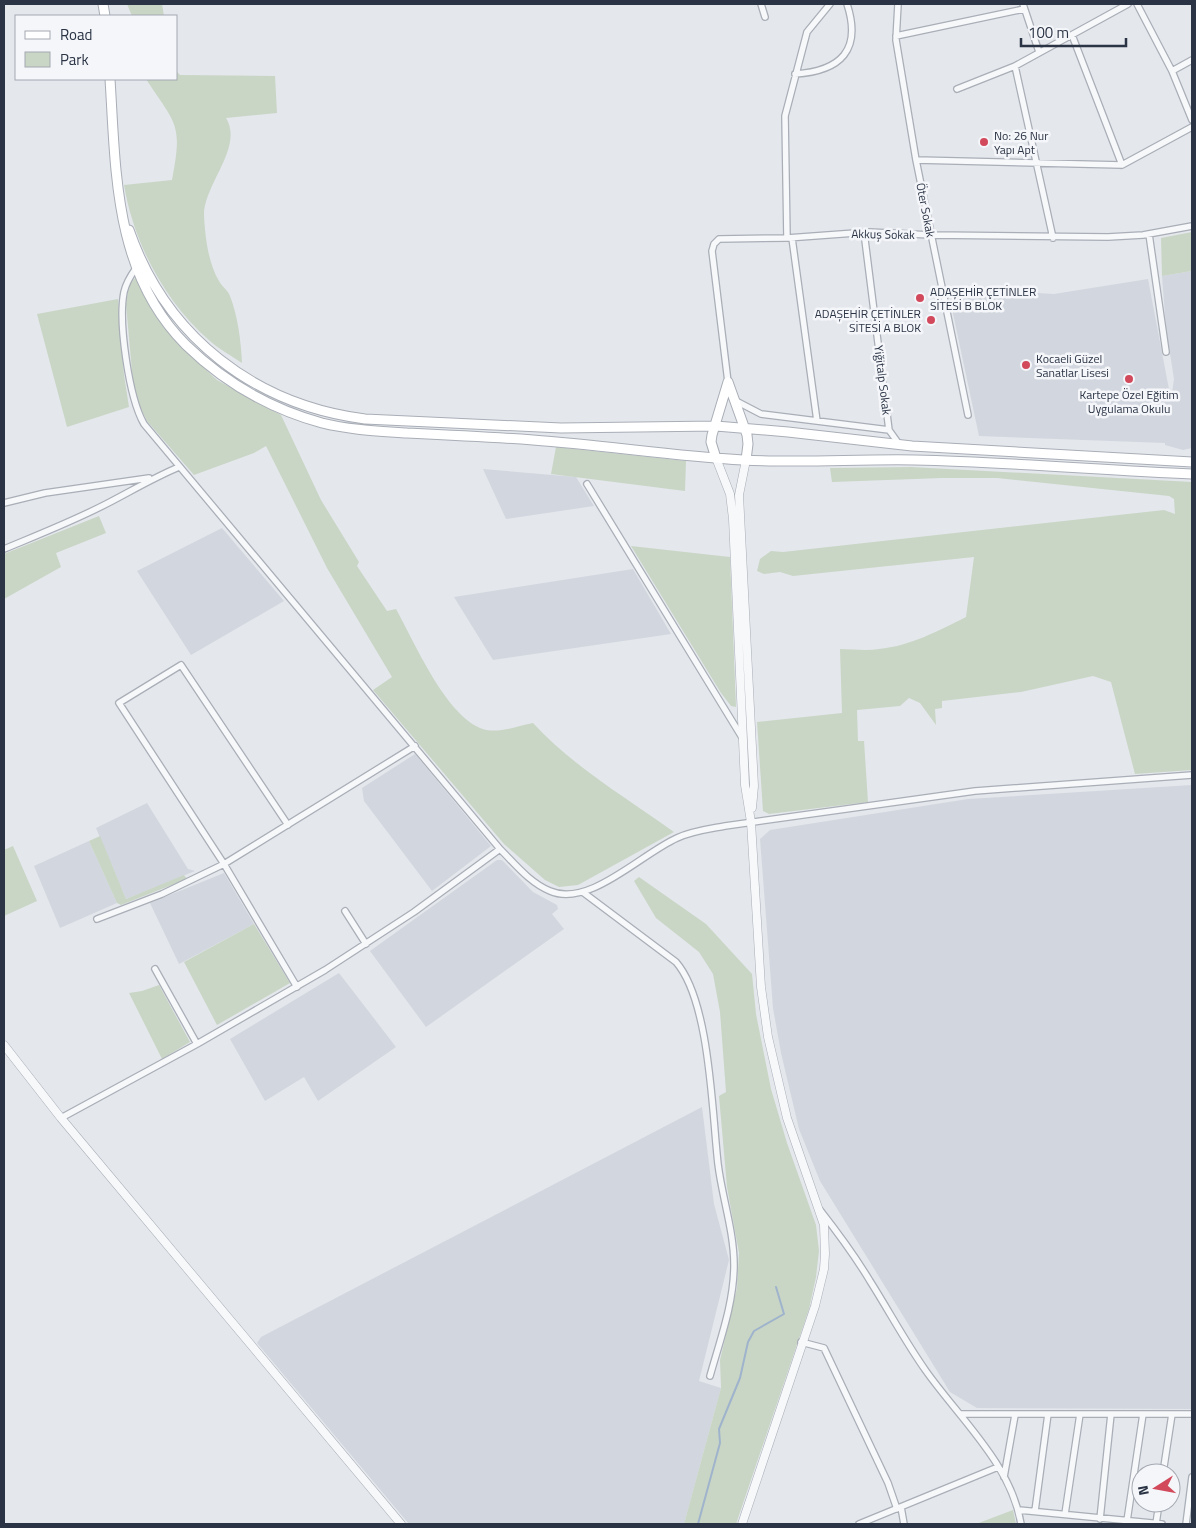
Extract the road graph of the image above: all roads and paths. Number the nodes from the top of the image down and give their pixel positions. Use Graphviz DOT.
graph roads {
  1 [pos="762,4"];
  2 [pos="830,4"];
  3 [pos="847,4"];
  4 [pos="898,4"];
  5 [pos="1128,4"];
  6 [pos="1137,4"];
  7 [pos="1024,6"];
  8 [pos="765,17"];
  9 [pos="1072,35"];
  10 [pos="896,36"];
  11 [pos="1039,52"];
  12 [pos="1192,60"];
  13 [pos="1015,66"];
  14 [pos="1172,71"];
  15 [pos="795,74"];
  16 [pos="110,80"];
  17 [pos="957,89"];
  18 [pos="1192,120"];
  19 [pos="1192,127"];
  20 [pos="916,160"];
  21 [pos="1036,163"];
  22 [pos="1122,165"];
  23 [pos="117,184"];
  24 [pos="1192,226"];
  25 [pos="864,232"];
  26 [pos="1149,234"];
  27 [pos="931,235"];
  28 [pos="789,238"];
  29 [pos="1053,238"];
  30 [pos="136,268"];
  31 [pos="1166,352"];
  32 [pos="728,382"];
  33 [pos="735,400"];
  34 [pos="968,415"];
  35 [pos="817,421"];
  36 [pos="716,426"];
  37 [pos="744,428"];
  38 [pos="890,430"];
  39 [pos="899,444"];
  40 [pos="716,458"];
  41 [pos="746,460"];
  42 [pos="1192,462"];
  43 [pos="179,466"];
  44 [pos="1192,474"];
  45 [pos="154,477"];
  46 [pos="587,484"];
  47 [pos="4,503"];
  48 [pos="4,549"];
  49 [pos="743,739"];
  50 [pos="415,746"];
  51 [pos="1192,775"];
  52 [pos="751,822"];
  53 [pos="288,825"];
  54 [pos="500,849"];
  55 [pos="224,864"];
  56 [pos="584,893"];
  57 [pos="345,911"];
  58 [pos="97,919"];
  59 [pos="366,944"];
  60 [pos="155,969"];
  61 [pos="297,986"];
  62 [pos="197,1044"];
  63 [pos="4,1045"];
  64 [pos="61,1118"];
  65 [pos="819,1208"];
  66 [pos="802,1342"];
  67 [pos="710,1376"];
  68 [pos="962,1414"];
  69 [pos="1048,1414"];
  70 [pos="1080,1414"];
  71 [pos="1112,1414"];
  72 [pos="1143,1414"];
  73 [pos="1172,1414"];
  74 [pos="1192,1414"];
  75 [pos="1015,1415"];
  76 [pos="1165,1463"];
  77 [pos="998,1467"];
  78 [pos="1004,1476"];
  79 [pos="1192,1476"];
  80 [pos="898,1508"];
  81 [pos="1019,1510"];
  82 [pos="1035,1511"];
  83 [pos="1065,1514"];
  84 [pos="1100,1519"];
  85 [pos="1127,1522"];
  86 [pos="401,1524"];
  87 [pos="742,1524"];
  88 [pos="859,1524"];
  89 [pos="904,1524"];
  90 [pos="1021,1524"];
  91 [pos="1156,1524"];
  92 [pos="1162,1524"];
  93 [pos="1186,1524"];
  1 -- 8 [label="street"];
  2 -- 15 [label="street"];
  3 -- 15 [label="street"];
  4 -- 10 [label="street, Öter Sokak"];
  5 -- 9 [label="street"];
  6 -- 14 [label="street"];
  7 -- 10 [label="street"];
  7 -- 11 [label="street"];
  9 -- 11 [label="street"];
  9 -- 22 [label="street"];
  10 -- 20 [label="street, Öter Sokak"];
  11 -- 13 [label="street"];
  12 -- 14 [label="street"];
  13 -- 17 [label="street"];
  13 -- 21 [label="street"];
  14 -- 18 [label="street"];
  15 -- 28 [label="street"];
  16 -- 23 [label="main road"];
  19 -- 22 [label="street"];
  20 -- 21 [label="street"];
  20 -- 27 [label="street, Öter Sokak"];
  21 -- 22 [label="street"];
  21 -- 29 [label="street"];
  23 -- 30 [label="main road"];
  23 -- 36 [label="main road"];
  24 -- 26 [label="street, Akkuş Sokak"];
  25 -- 27 [label="street, Akkuş Sokak"];
  25 -- 28 [label="street, Akkuş Sokak"];
  25 -- 38 [label="street, Yiğitalp Sokak"];
  26 -- 29 [label="street, Akkuş Sokak"];
  26 -- 31 [label="street"];
  27 -- 29 [label="street, Akkuş Sokak"];
  27 -- 34 [label="street, Öter Sokak"];
  28 -- 32 [label="street, Akkuş Sokak"];
  28 -- 35 [label="street"];
  30 -- 40 [label="main road"];
  30 -- 43 [label="street"];
  32 -- 33 [label="main road"];
  32 -- 36 [label="main road"];
  33 -- 35 [label="street, Yiğitalp Sokak"];
  33 -- 37 [label="main road"];
  35 -- 38 [label="street, Yiğitalp Sokak"];
  36 -- 37 [label="main road"];
  36 -- 40 [label="main road"];
  37 -- 39 [label="main road"];
  37 -- 41 [label="main road"];
  38 -- 39 [label="street"];
  39 -- 42 [label="main road"];
  40 -- 41 [label="main road"];
  40 -- 49 [label="street"];
  41 -- 44 [label="main road"];
  41 -- 52 [label="street"];
  43 -- 45 [label="street"];
  43 -- 50 [label="street"];
  45 -- 47 [label="street"];
  45 -- 48 [label="street"];
  46 -- 49 [label="street"];
  49 -- 52 [label="street"];
  50 -- 53 [label="street"];
  50 -- 54 [label="street"];
  51 -- 52 [label="street"];
  52 -- 56 [label="street"];
  52 -- 65 [label="street"];
  53 -- 55 [label="street"];
  53 -- 55 [label="street"];
  54 -- 56 [label="street"];
  54 -- 59 [label="street"];
  55 -- 58 [label="street"];
  55 -- 61 [label="street"];
  56 -- 67 [label="street"];
  57 -- 59 [label="street"];
  59 -- 61 [label="street"];
  60 -- 62 [label="street"];
  61 -- 62 [label="street"];
  62 -- 64 [label="street"];
  63 -- 64 [label="street"];
  64 -- 86 [label="street"];
  65 -- 66 [label="street"];
  65 -- 68 [label="street"];
  66 -- 80 [label="street"];
  66 -- 87 [label="street"];
  68 -- 75 [label="street"];
  68 -- 77 [label="street"];
  69 -- 70 [label="street"];
  69 -- 75 [label="street"];
  69 -- 82 [label="street"];
  70 -- 71 [label="street"];
  70 -- 83 [label="street"];
  71 -- 72 [label="street"];
  71 -- 84 [label="street"];
  72 -- 73 [label="street"];
  72 -- 85 [label="street"];
  73 -- 74 [label="street"];
  73 -- 76 [label="street"];
  75 -- 78 [label="street"];
  77 -- 78 [label="street"];
  77 -- 80 [label="street"];
  78 -- 81 [label="street"];
  79 -- 93 [label="street"];
  80 -- 88 [label="street"];
  80 -- 89 [label="street"];
  81 -- 82 [label="street"];
  81 -- 90 [label="street"];
  82 -- 83 [label="street"];
  83 -- 84 [label="street"];
  84 -- 85 [label="street"];
  85 -- 91 [label="street"];
  91 -- 92 [label="street"];
}
